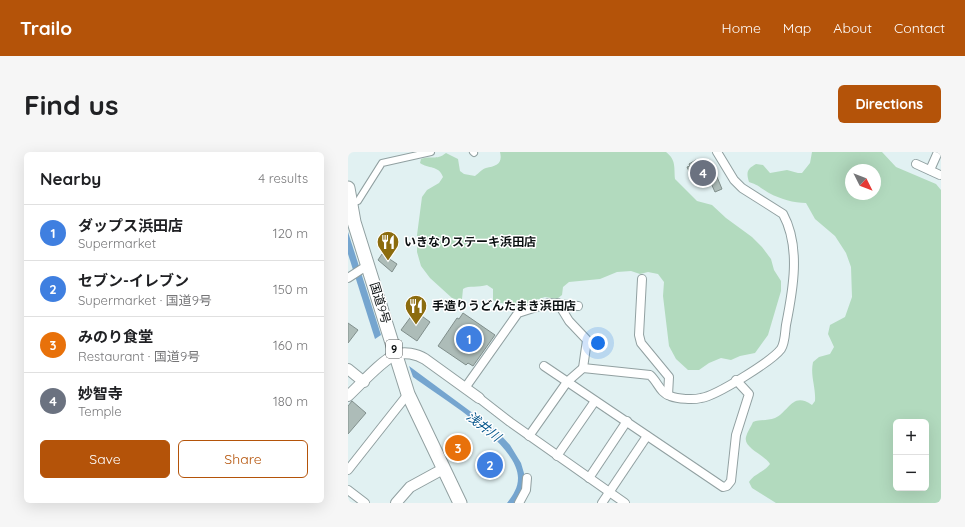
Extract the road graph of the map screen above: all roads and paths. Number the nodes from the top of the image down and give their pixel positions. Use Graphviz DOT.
graph roads {
  1 [pos="431,152"];
  2 [pos="716,152"];
  3 [pos="938,152"];
  4 [pos="916,164"];
  5 [pos="930,170"];
  6 [pos="940,175"];
  7 [pos="348,188"];
  8 [pos="350,204"];
  9 [pos="365,267"];
  10 [pos="350,276"];
  11 [pos="642,279"];
  12 [pos="558,303"];
  13 [pos="578,306"];
  14 [pos="395,354"];
  15 [pos="544,366"];
  16 [pos="582,368"];
  17 [pos="348,369"];
  18 [pos="736,380"];
  19 [pos="364,382"];
  20 [pos="567,382"];
  21 [pos="465,388"];
  22 [pos="408,394"];
  23 [pos="668,395"];
  24 [pos="348,396"];
  25 [pos="479,398"];
  26 [pos="595,401"];
  27 [pos="626,421"];
  28 [pos="529,436"];
  29 [pos="647,436"];
  30 [pos="557,456"];
  31 [pos="443,469"];
  32 [pos="348,470"];
  33 [pos="527,478"];
  34 [pos="588,478"];
  35 [pos="348,490"];
  36 [pos="609,493"];
  37 [pos="365,503"];
  38 [pos="396,503"];
  39 [pos="460,503"];
  40 [pos="519,503"];
  41 [pos="602,503"];
  42 [pos="625,503"];
  1 -- 8 [label="street"];
  2 -- 18 [label="street"];
  3 -- 5 [label="street"];
  4 -- 5 [label="street"];
  5 -- 6 [label="street"];
  7 -- 8 [label="highway, 国道9号 / 9"];
  8 -- 9 [label="highway, 国道9号 / 9"];
  9 -- 10 [label="street"];
  9 -- 14 [label="highway, 国道9号 / 9"];
  11 -- 23 [label="street"];
  12 -- 13 [label="street"];
  12 -- 16 [label="street"];
  12 -- 21 [label="street"];
  14 -- 19 [label="street"];
  14 -- 21 [label="street"];
  14 -- 22 [label="highway, 国道9号 / 9"];
  15 -- 20 [label="street"];
  16 -- 20 [label="street"];
  16 -- 23 [label="street"];
  17 -- 19 [label="street"];
  18 -- 23 [label="street"];
  18 -- 29 [label="street"];
  19 -- 24 [label="street"];
  20 -- 26 [label="street"];
  20 -- 28 [label="street"];
  21 -- 25 [label="street"];
  22 -- 31 [label="highway, 国道9号 / 9"];
  22 -- 32 [label="street"];
  25 -- 28 [label="street"];
  26 -- 27 [label="street"];
  26 -- 30 [label="street"];
  27 -- 29 [label="street"];
  27 -- 34 [label="street"];
  28 -- 30 [label="street"];
  29 -- 36 [label="street"];
  30 -- 34 [label="street"];
  31 -- 38 [label="street"];
  31 -- 39 [label="highway, 国道9号 / 9"];
  33 -- 40 [label="street"];
  34 -- 36 [label="street"];
  35 -- 37 [label="street"];
  36 -- 41 [label="street"];
  36 -- 42 [label="street"];
}
